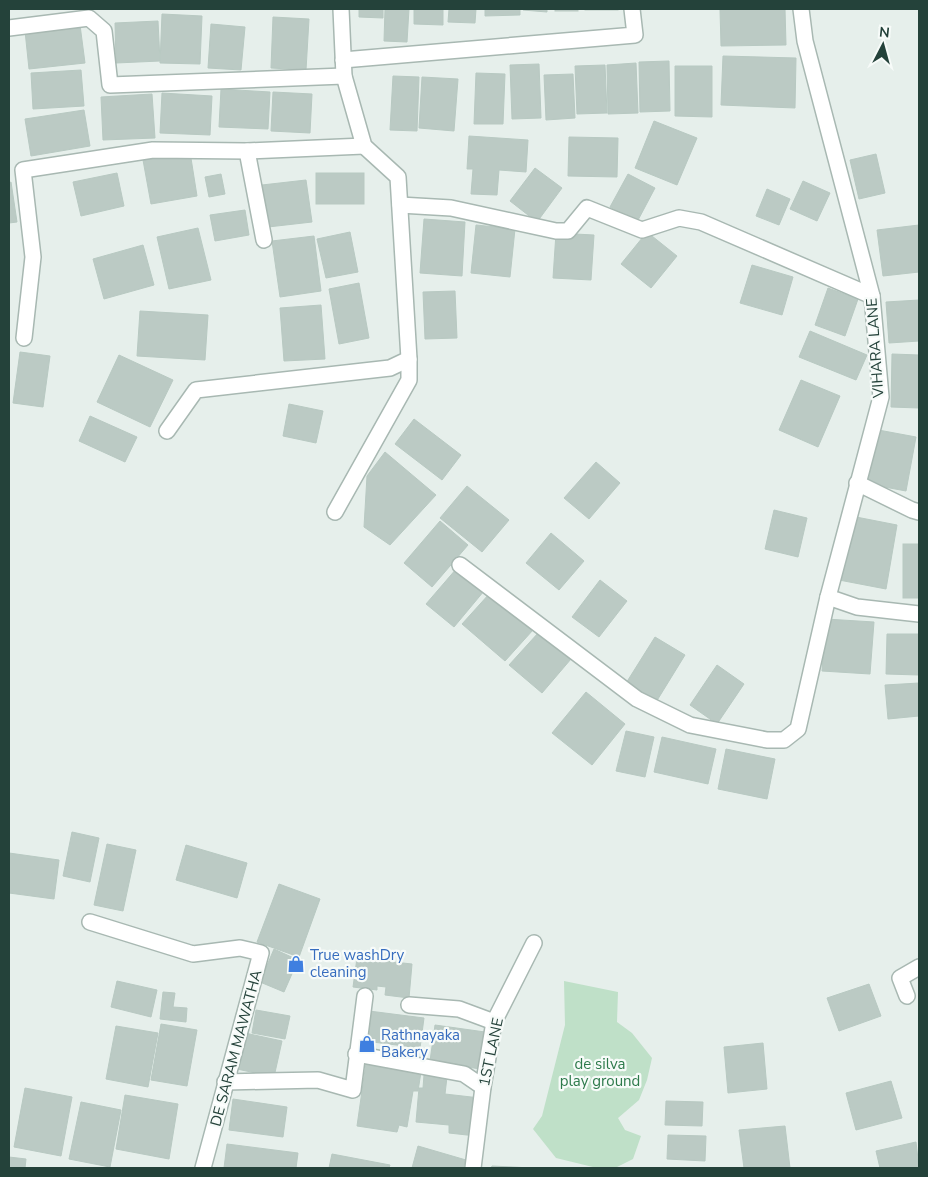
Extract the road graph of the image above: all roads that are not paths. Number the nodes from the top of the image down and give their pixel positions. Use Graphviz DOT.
graph roads {
  1 [pos="341,9"];
  2 [pos="632,9"];
  3 [pos="802,9"];
  4 [pos="9,28"];
  5 [pos="343,60"];
  6 [pos="344,76"];
  7 [pos="364,146"];
  8 [pos="247,151"];
  9 [pos="16,170"];
  10 [pos="400,205"];
  11 [pos="264,240"];
  12 [pos="872,296"];
  13 [pos="24,338"];
  14 [pos="408,359"];
  15 [pos="167,431"];
  16 [pos="857,483"];
  17 [pos="334,512"];
  18 [pos="919,512"];
  19 [pos="460,565"];
  20 [pos="828,597"];
  21 [pos="919,614"];
  22 [pos="90,922"];
  23 [pos="534,943"];
  24 [pos="919,967"];
  25 [pos="365,996"];
  26 [pos="907,996"];
  27 [pos="408,1005"];
  28 [pos="494,1022"];
  29 [pos="356,1054"];
  30 [pos="225,1082"];
  31 [pos="483,1087"];
  32 [pos="203,1168"];
  33 [pos="473,1168"];
  1 -- 5 [label="street"];
  2 -- 5 [label="street"];
  3 -- 12 [label="street, VIHARA LANE"];
  4 -- 6 [label="street"];
  5 -- 6 [label="street"];
  6 -- 7 [label="street"];
  7 -- 8 [label="street"];
  7 -- 10 [label="street"];
  8 -- 9 [label="street"];
  8 -- 11 [label="street"];
  9 -- 13 [label="street"];
  10 -- 12 [label="street"];
  10 -- 14 [label="street"];
  12 -- 16 [label="street, VIHARA LANE"];
  14 -- 15 [label="street"];
  14 -- 17 [label="street"];
  16 -- 18 [label="street"];
  16 -- 20 [label="street, VIHARA LANE"];
  19 -- 20 [label="street, VIHARA LANE"];
  20 -- 21 [label="street"];
  22 -- 30 [label="street, DE SARAM MAWATHA"];
  23 -- 28 [label="street, 1ST LANE"];
  24 -- 26 [label="street"];
  25 -- 29 [label="street"];
  27 -- 28 [label="street"];
  28 -- 31 [label="street, 1ST LANE"];
  29 -- 30 [label="street"];
  29 -- 31 [label="street"];
  30 -- 32 [label="street, DE SARAM MAWATHA"];
  31 -- 33 [label="street, 1ST LANE"];
}
